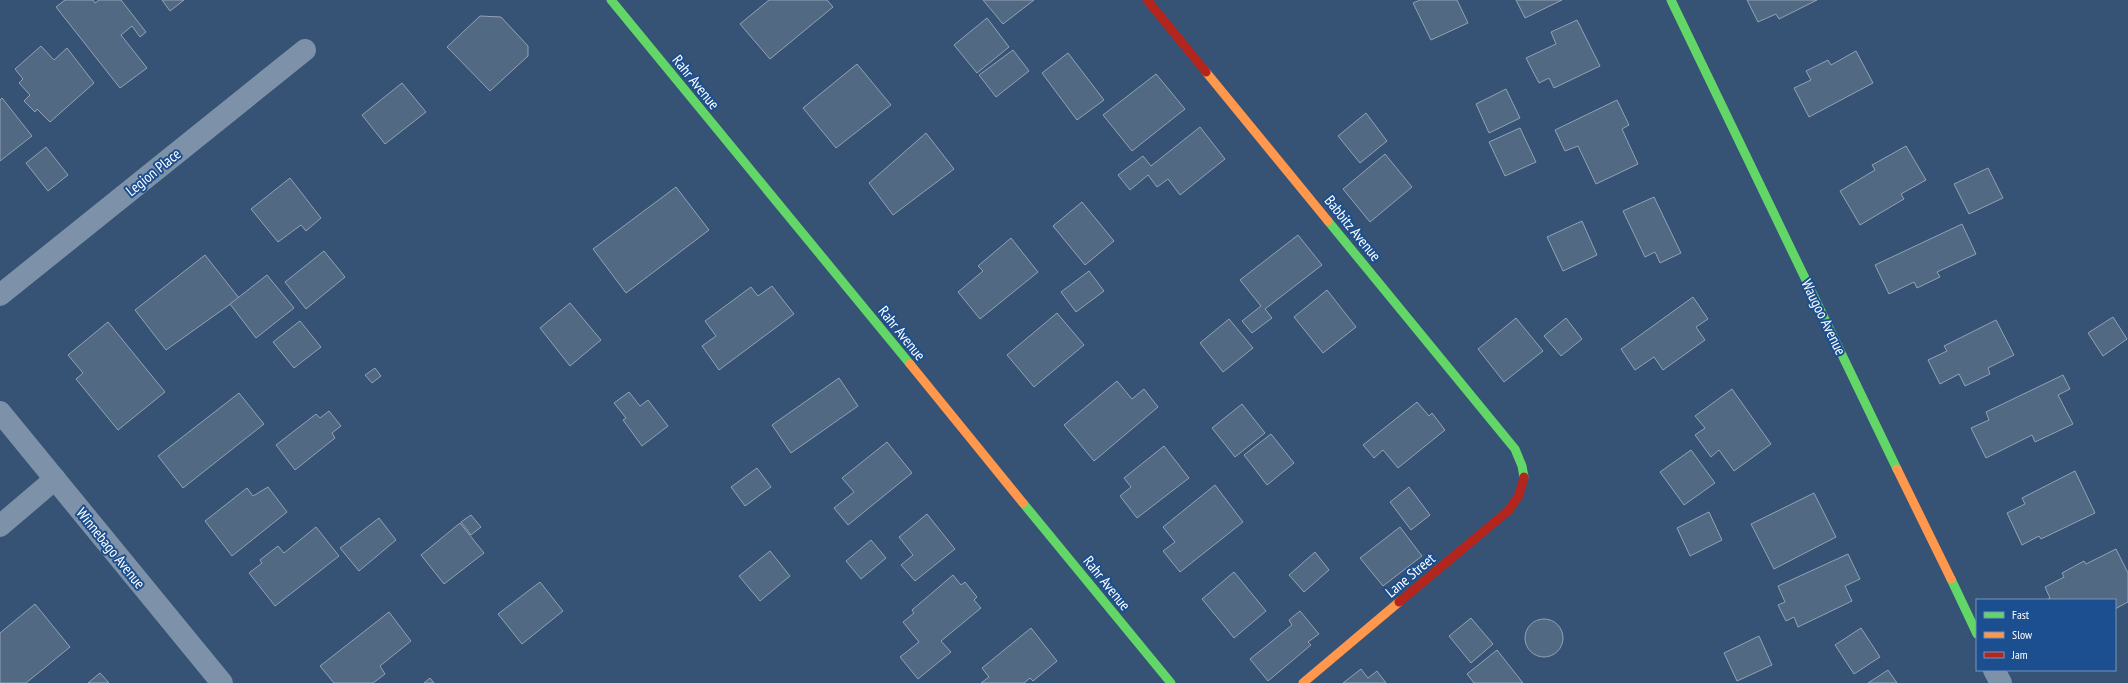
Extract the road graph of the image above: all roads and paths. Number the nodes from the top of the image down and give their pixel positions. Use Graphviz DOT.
graph roads {
  1 [pos="611,0"];
  2 [pos="1147,0"];
  3 [pos="1671,0"];
  4 [pos="306,50"];
  5 [pos="0,294"];
  6 [pos="0,412"];
  7 [pos="55,479"];
  8 [pos="1525,480"];
  9 [pos="0,526"];
  10 [pos="1976,632"];
  11 [pos="1995,671"];
  12 [pos="222,683"];
  13 [pos="1171,683"];
  14 [pos="1303,683"];
  15 [pos="2001,683"];
  1 -- 13 [label="street, Rahr Avenue"];
  2 -- 8 [label="street, Babbitz Avenue"];
  3 -- 10 [label="street, Waugoo Avenue"];
  4 -- 5 [label="street, Legion Place"];
  6 -- 7 [label="street, Winnebago Avenue"];
  7 -- 9 [label="street"];
  7 -- 12 [label="street, Winnebago Avenue"];
  8 -- 14 [label="street, Lane Street"];
  11 -- 15 [label="street"];
}
